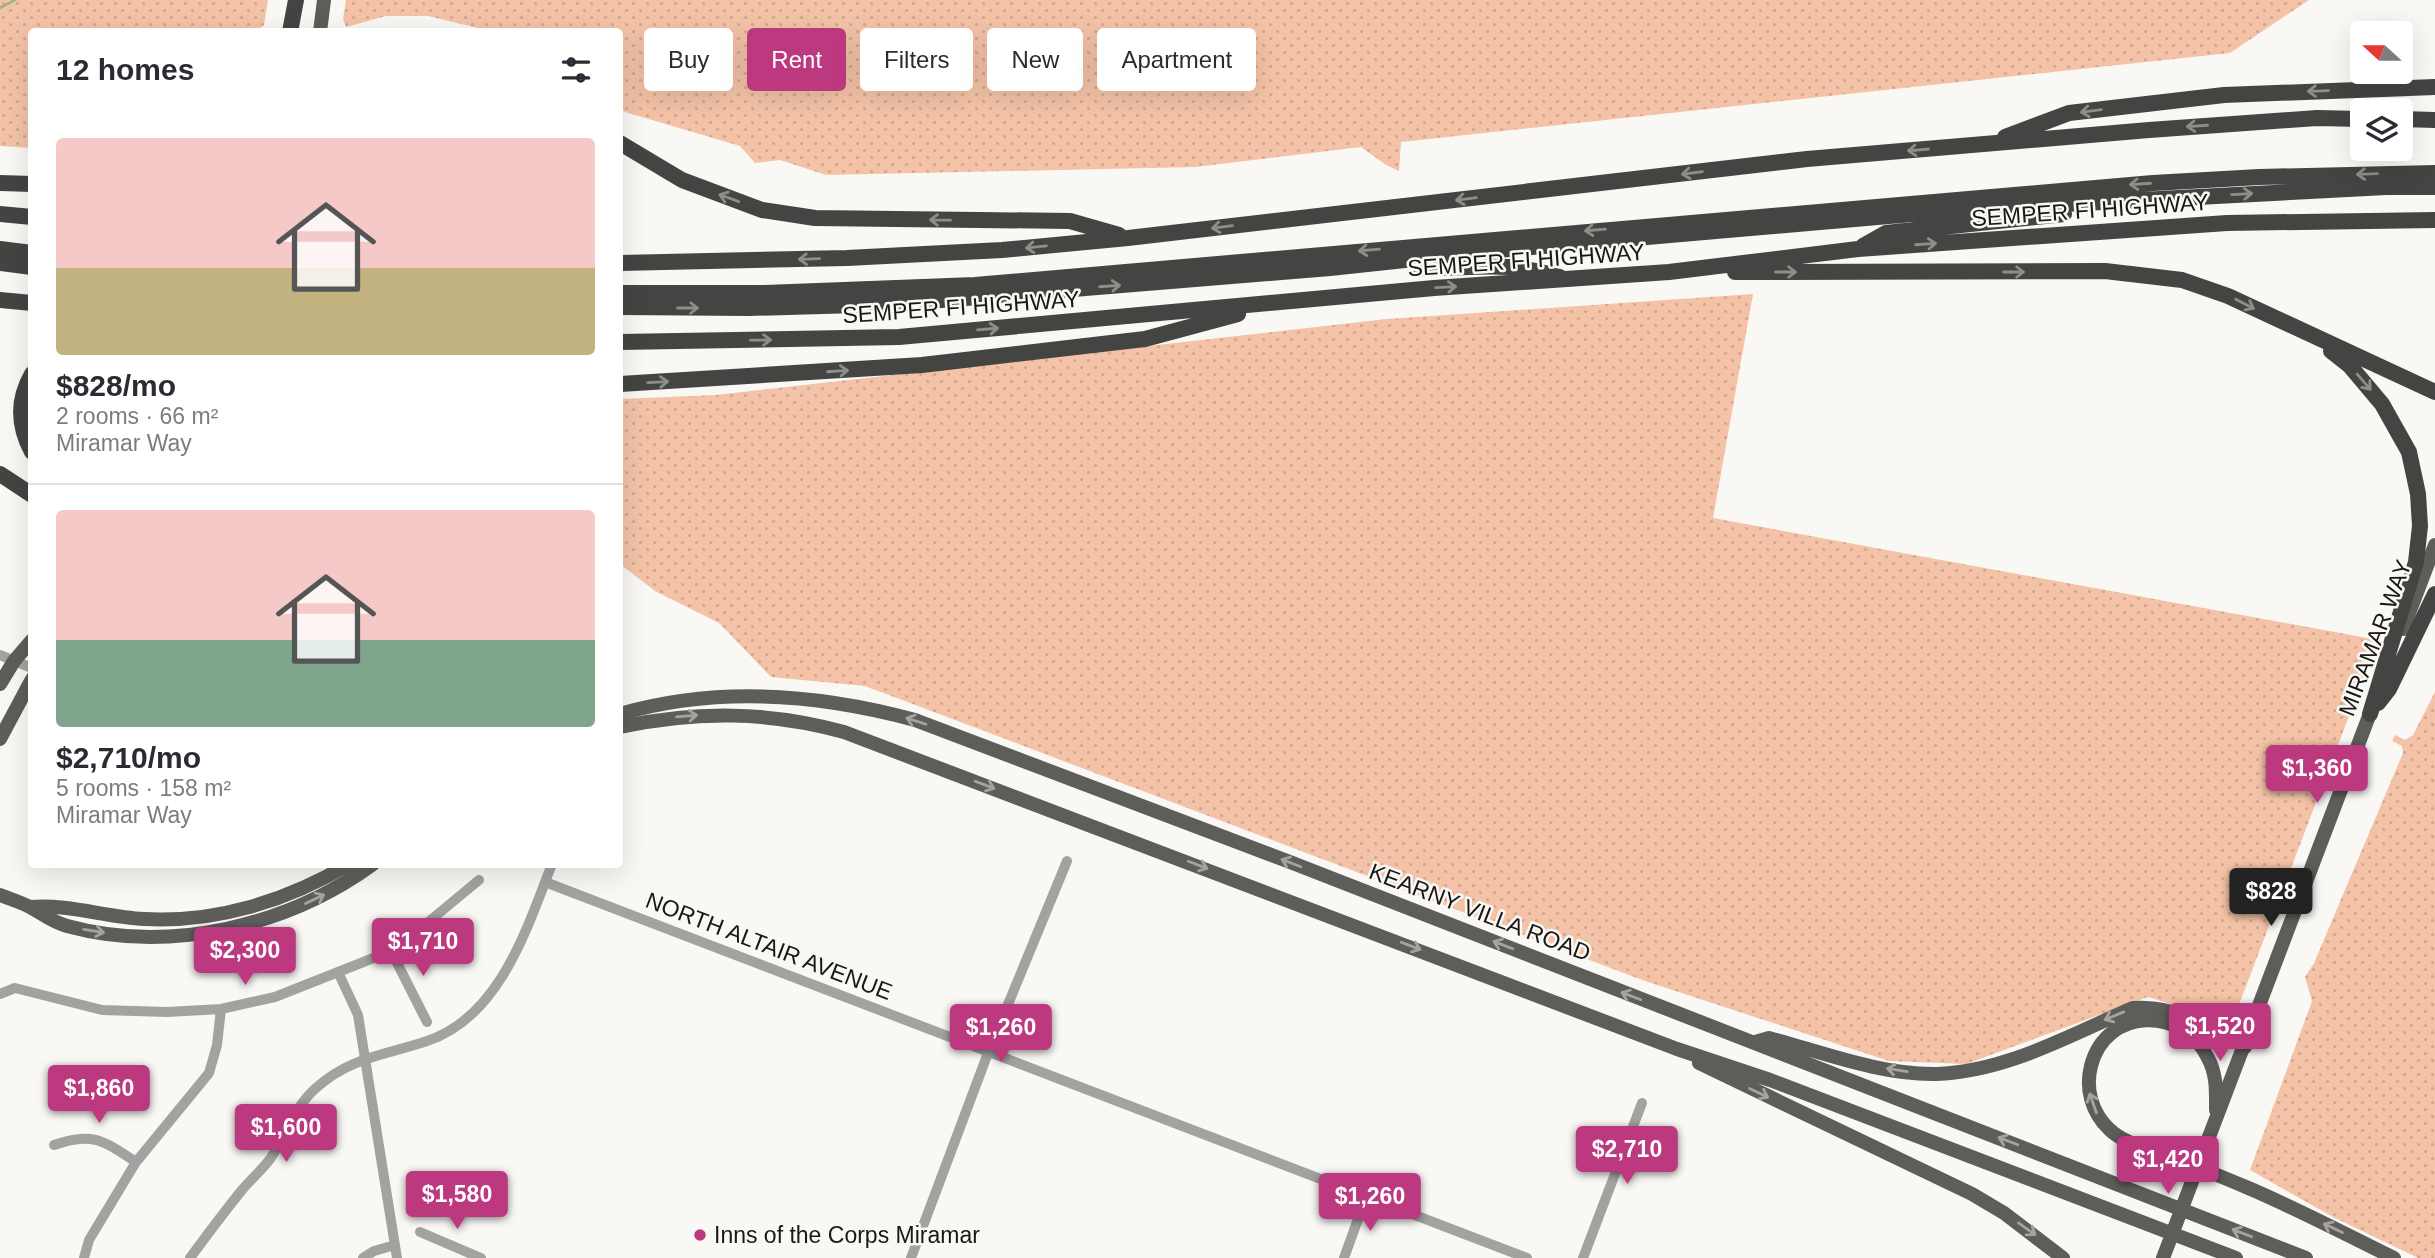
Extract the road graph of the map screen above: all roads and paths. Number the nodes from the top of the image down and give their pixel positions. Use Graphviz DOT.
graph roads {
  1 [pos="296,0"];
  2 [pos="324,0"];
  3 [pos="291,28"];
  4 [pos="320,28"];
  5 [pos="2435,87"];
  6 [pos="2350,119"];
  7 [pos="2413,120"];
  8 [pos="2435,120"];
  9 [pos="1986,144"];
  10 [pos="623,145"];
  11 [pos="2435,173"];
  12 [pos="0,183"];
  13 [pos="28,184"];
  14 [pos="2435,187"];
  15 [pos="2146,199"];
  16 [pos="0,214"];
  17 [pos="28,217"];
  18 [pos="2435,219"];
  19 [pos="1128,238"];
  20 [pos="0,249"];
  21 [pos="1858,249"];
  22 [pos="28,252"];
  23 [pos="0,263"];
  24 [pos="623,263"];
  25 [pos="1368,264"];
  26 [pos="28,266"];
  27 [pos="1669,272"];
  28 [pos="1569,280"];
  29 [pos="623,293"];
  30 [pos="0,300"];
  31 [pos="28,303"];
  32 [pos="1280,303"];
  33 [pos="623,307"];
  34 [pos="2313,337"];
  35 [pos="623,342"];
  36 [pos="28,384"];
  37 [pos="623,384"];
  38 [pos="2435,392"];
  39 [pos="28,444"];
  40 [pos="0,474"];
  41 [pos="28,492"];
  42 [pos="2435,545"];
  43 [pos="2435,594"];
  44 [pos="28,643"];
  45 [pos="7,658"];
  46 [pos="28,666"];
  47 [pos="0,684"];
  48 [pos="28,686"];
  49 [pos="623,713"];
  50 [pos="2370,714"];
  51 [pos="623,726"];
  52 [pos="0,739"];
  53 [pos="1067,861"];
  54 [pos="342,868"];
  55 [pos="367,868"];
  56 [pos="550,868"];
  57 [pos="479,880"];
  58 [pos="545,882"];
  59 [pos="0,895"];
  60 [pos="31,907"];
  61 [pos="390,949"];
  62 [pos="338,972"];
  63 [pos="0,994"];
  64 [pos="220,1009"];
  65 [pos="427,1022"];
  66 [pos="2169,1023"];
  67 [pos="1754,1043"];
  68 [pos="2245,1047"];
  69 [pos="1677,1049"];
  70 [pos="988,1053"];
  71 [pos="366,1057"];
  72 [pos="1642,1103"];
  73 [pos="2215,1122"];
  74 [pos="54,1144"];
  75 [pos="136,1162"];
  76 [pos="1366,1197"];
  77 [pos="420,1233"];
  78 [pos="395,1245"];
  79 [pos="84,1258"];
  80 [pos="190,1258"];
  81 [pos="363,1258"];
  82 [pos="397,1258"];
  83 [pos="481,1258"];
  84 [pos="911,1258"];
  85 [pos="1344,1258"];
  86 [pos="1527,1258"];
  87 [pos="1583,1258"];
  88 [pos="2063,1258"];
  89 [pos="2163,1258"];
  90 [pos="2236,1258"];
  91 [pos="2306,1258"];
  92 [pos="2394,1258"];
  1 -- 3 [label="highway"];
  2 -- 4 [label="main road"];
  5 -- 9 [label="highway, one-way"];
  6 -- 9 [label="highway, one-way"];
  7 -- 8 [label="highway"];
  9 -- 19 [label="highway, one-way"];
  19 -- 10 [label="highway, one-way"];
  11 -- 29 [label="highway, one-way"];
  12 -- 13 [label="highway"];
  15 -- 14 [label="highway, one-way"];
  15 -- 21 [label="highway"];
  15 -- 25 [label="highway"];
  16 -- 17 [label="highway"];
  21 -- 18 [label="highway, SEMPER FI HIGHWAY, one-way"];
  19 -- 24 [label="highway, one-way"];
  20 -- 22 [label="highway"];
  21 -- 27 [label="highway, SEMPER FI HIGHWAY"];
  23 -- 26 [label="highway"];
  25 -- 28 [label="highway"];
  33 -- 25 [label="highway, one-way"];
  27 -- 28 [label="highway, SEMPER FI HIGHWAY"];
  27 -- 34 [label="highway, one-way"];
  32 -- 28 [label="highway, SEMPER FI HIGHWAY, one-way"];
  30 -- 31 [label="highway"];
  35 -- 32 [label="highway, SEMPER FI HIGHWAY, one-way"];
  37 -- 32 [label="highway, one-way"];
  34 -- 38 [label="highway"];
  34 -- 50 [label="highway, one-way"];
  36 -- 39 [label="highway"];
  40 -- 41 [label="highway"];
  42 -- 50 [label="main road, MIRAMAR WAY"];
  43 -- 50 [label="highway"];
  44 -- 45 [label="main road"];
  45 -- 46 [label="street"];
  45 -- 47 [label="main road"];
  48 -- 52 [label="main road"];
  67 -- 49 [label="main road, KEARNY VILLA ROAD, one-way"];
  50 -- 68 [label="main road, MIRAMAR WAY"];
  51 -- 69 [label="main road, one-way"];
  53 -- 70 [label="street"];
  54 -- 60 [label="main road"];
  60 -- 55 [label="main road, one-way"];
  56 -- 58 [label="street"];
  57 -- 61 [label="street"];
  58 -- 70 [label="street, NORTH ALTAIR AVENUE"];
  58 -- 71 [label="street"];
  59 -- 60 [label="main road"];
  61 -- 62 [label="street"];
  61 -- 65 [label="street"];
  62 -- 64 [label="street"];
  62 -- 71 [label="street"];
  63 -- 64 [label="street"];
  64 -- 75 [label="street"];
  66 -- 68 [label="main road"];
  66 -- 73 [label="main road"];
  92 -- 66 [label="main road, one-way"];
  68 -- 67 [label="main road, one-way"];
  91 -- 67 [label="main road, KEARNY VILLA ROAD, one-way"];
  68 -- 73 [label="main road, MIRAMAR WAY"];
  69 -- 88 [label="main road, one-way"];
  69 -- 90 [label="main road"];
  70 -- 76 [label="street, NORTH ALTAIR AVENUE"];
  70 -- 84 [label="street"];
  71 -- 78 [label="street"];
  71 -- 80 [label="street"];
  72 -- 87 [label="street"];
  73 -- 89 [label="main road, MIRAMAR WAY"];
  74 -- 75 [label="street"];
  75 -- 79 [label="street"];
  76 -- 85 [label="street"];
  76 -- 86 [label="street, NORTH ALTAIR AVENUE"];
  77 -- 83 [label="street"];
  78 -- 81 [label="street"];
  78 -- 82 [label="street"];
}
